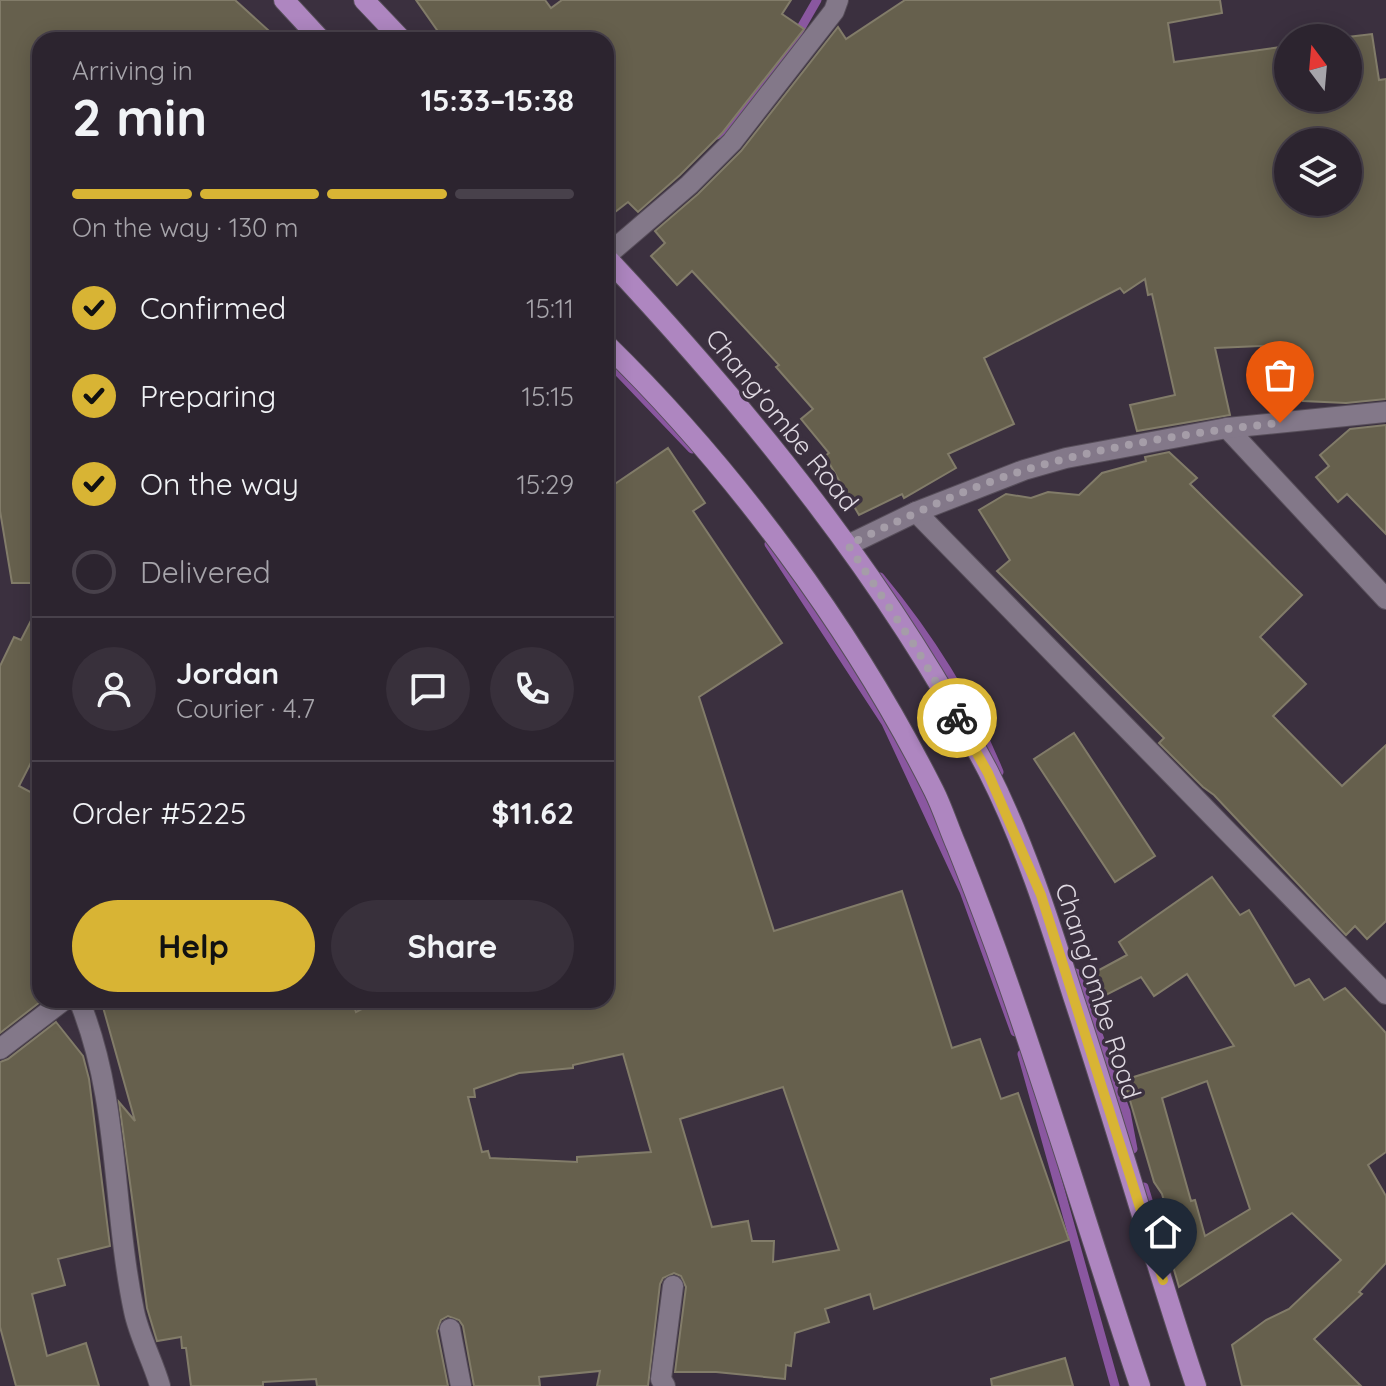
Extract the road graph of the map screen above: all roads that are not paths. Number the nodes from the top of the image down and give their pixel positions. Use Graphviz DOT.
graph roads {
  1 [pos="284,0"];
  2 [pos="364,0"];
  3 [pos="838,0"];
  4 [pos="314,32"];
  5 [pos="394,32"];
  6 [pos="614,249"];
  7 [pos="614,265"];
  8 [pos="614,352"];
  9 [pos="1386,412"];
  10 [pos="1227,428"];
  11 [pos="916,512"];
  12 [pos="848,545"];
  13 [pos="1386,599"];
  14 [pos="1386,994"];
  15 [pos="54,1008"];
  16 [pos="82,1008"];
  17 [pos="0,1049"];
  18 [pos="673,1286"];
  19 [pos="450,1329"];
  20 [pos="160,1386"];
  21 [pos="461,1386"];
  22 [pos="665,1386"];
  23 [pos="1140,1386"];
  24 [pos="1196,1386"];
  1 -- 4 [label="main road"];
  2 -- 5 [label="main road"];
  3 -- 6 [label="street"];
  7 -- 12 [label="main road, Chang'ombe Road"];
  8 -- 23 [label="main road"];
  9 -- 10 [label="street"];
  10 -- 11 [label="street"];
  10 -- 13 [label="street"];
  11 -- 12 [label="street"];
  11 -- 14 [label="street"];
  12 -- 24 [label="main road, Chang'ombe Road"];
  15 -- 17 [label="street"];
  16 -- 20 [label="street"];
  18 -- 22 [label="street"];
  19 -- 21 [label="street"];
}
